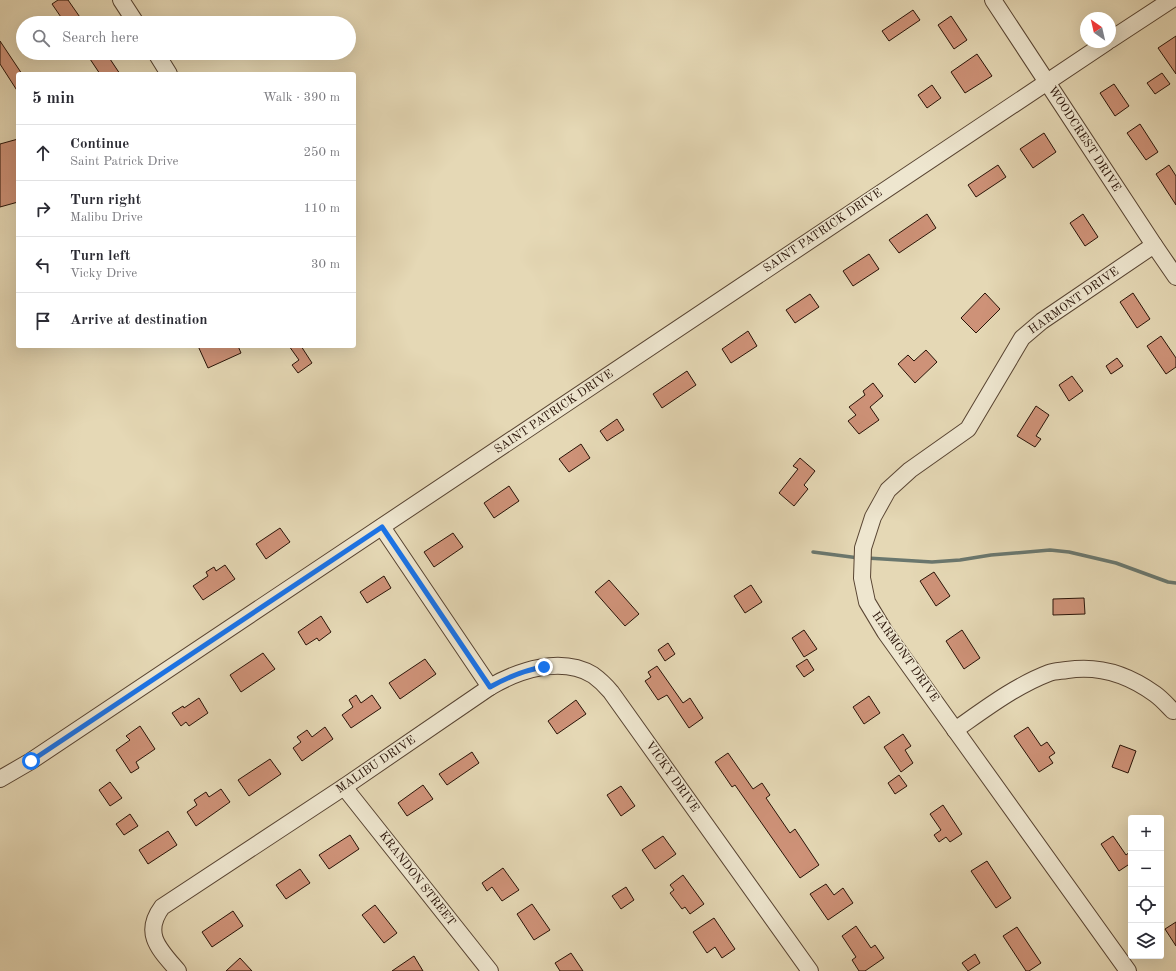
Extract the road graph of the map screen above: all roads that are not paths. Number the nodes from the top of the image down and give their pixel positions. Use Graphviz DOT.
graph roads {
  1 [pos="121,0"];
  2 [pos="992,0"];
  3 [pos="1171,0"];
  4 [pos="131,16"];
  5 [pos="1116,36"];
  6 [pos="1098,48"];
  7 [pos="160,60"];
  8 [pos="168,72"];
  9 [pos="1046,82"];
  10 [pos="1154,245"];
  11 [pos="1176,277"];
  12 [pos="382,527"];
  13 [pos="490,687"];
  14 [pos="1173,711"];
  15 [pos="955,730"];
  16 [pos="0,779"];
  17 [pos="344,787"];
  18 [pos="178,971"];
  19 [pos="490,971"];
  20 [pos="810,971"];
  21 [pos="1128,971"];
  1 -- 4 [label="street"];
  2 -- 9 [label="street, WOODCREST DRIVE"];
  3 -- 5 [label="street"];
  6 -- 9 [label="street, SAINT PATRICK DRIVE"];
  7 -- 8 [label="street"];
  9 -- 10 [label="street, WOODCREST DRIVE"];
  9 -- 12 [label="street, SAINT PATRICK DRIVE"];
  10 -- 11 [label="street, WOODCREST DRIVE"];
  10 -- 15 [label="street, HARMONT DRIVE"];
  12 -- 13 [label="street"];
  12 -- 16 [label="street, SAINT PATRICK DRIVE"];
  13 -- 17 [label="street, MALIBU DRIVE"];
  13 -- 20 [label="street, VICKY DRIVE"];
  14 -- 15 [label="street"];
  15 -- 21 [label="street, HARMONT DRIVE"];
  17 -- 18 [label="street, MALIBU DRIVE"];
  17 -- 19 [label="street, KRANDON STREET"];
}
